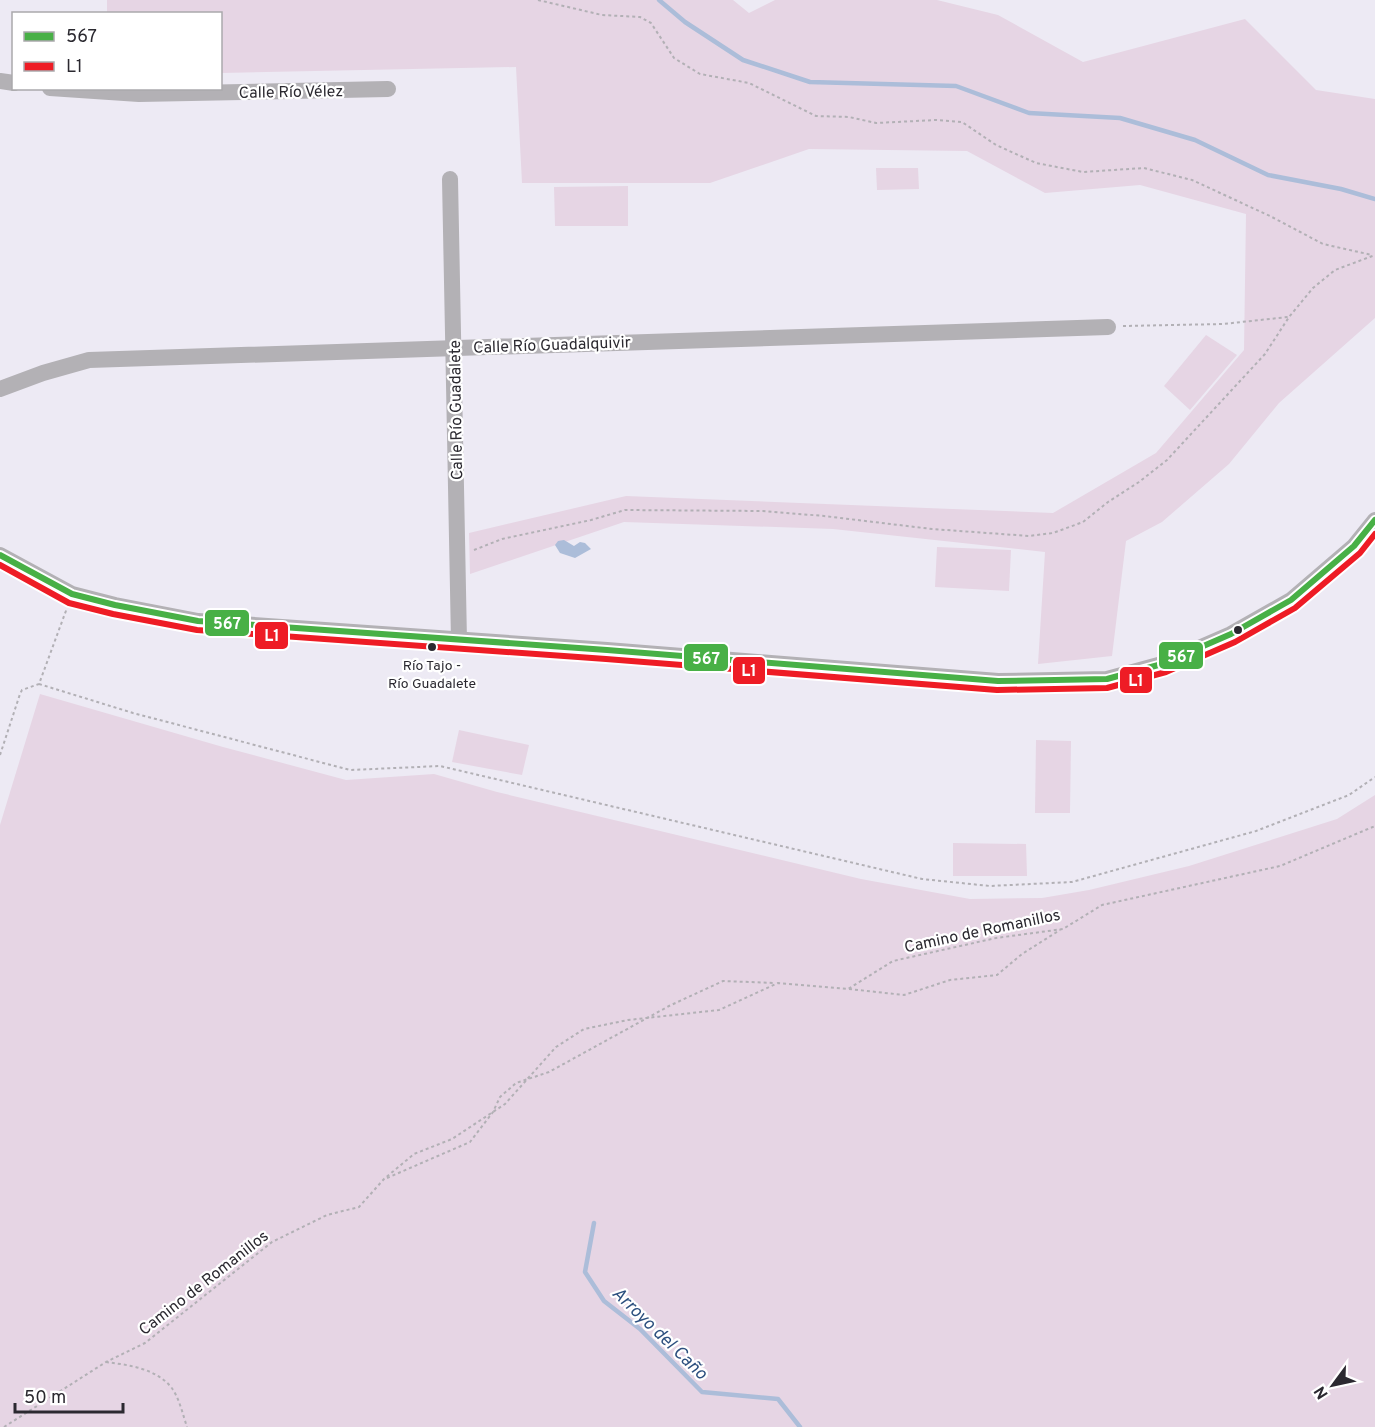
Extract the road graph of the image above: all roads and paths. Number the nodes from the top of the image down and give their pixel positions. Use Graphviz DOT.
graph roads {
  1 [pos="538,0"];
  2 [pos="388,89"];
  3 [pos="86,90"];
  4 [pos="450,178"];
  5 [pos="1374,255"];
  6 [pos="1289,317"];
  7 [pos="1108,327"];
  8 [pos="453,347"];
  9 [pos="0,389"];
  10 [pos="1375,520"];
  11 [pos="0,555"];
  12 [pos="457,557"];
  13 [pos="72,594"];
  14 [pos="459,641"];
  15 [pos="39,684"];
  16 [pos="0,755"];
  17 [pos="1375,777"];
  18 [pos="1375,826"];
  19 [pos="1063,929"];
  20 [pos="778,983"];
  21 [pos="848,989"];
  22 [pos="648,1018"];
  23 [pos="528,1079"];
  24 [pos="493,1112"];
  25 [pos="384,1179"];
  26 [pos="106,1362"];
  27 [pos="4,1427"];
  28 [pos="187,1427"];
  1 -- 5 [label="path"];
  2 -- 3 [label="street, Calle Río Vélez"];
  4 -- 8 [label="street, Calle Río Guadalete"];
  5 -- 6 [label="path"];
  6 -- 7 [label="path"];
  6 -- 12 [label="path"];
  7 -- 8 [label="street, Calle Río Guadalquivir"];
  8 -- 9 [label="street, Calle Río Guadalquivir"];
  8 -- 12 [label="street, Calle Río Guadalete"];
  10 -- 14 [label="street"];
  11 -- 13 [label="street"];
  12 -- 14 [label="street, Calle Río Guadalete"];
  13 -- 14 [label="street"];
  13 -- 15 [label="path"];
  15 -- 16 [label="path"];
  15 -- 17 [label="path"];
  18 -- 19 [label="path, Camino de Romanillos"];
  19 -- 21 [label="path, Camino de Romanillos"];
  19 -- 21 [label="path"];
  20 -- 21 [label="path, Camino de Romanillos"];
  20 -- 22 [label="path, Camino de Romanillos"];
  20 -- 22 [label="path"];
  22 -- 23 [label="path"];
  22 -- 23 [label="path, Camino de Romanillos"];
  23 -- 24 [label="path, Camino de Romanillos"];
  23 -- 24 [label="path"];
  24 -- 25 [label="path, Camino de Romanillos"];
  24 -- 25 [label="path"];
  25 -- 26 [label="path, Camino de Romanillos"];
  26 -- 27 [label="path, Camino de Romanillos"];
  26 -- 28 [label="path"];
}
